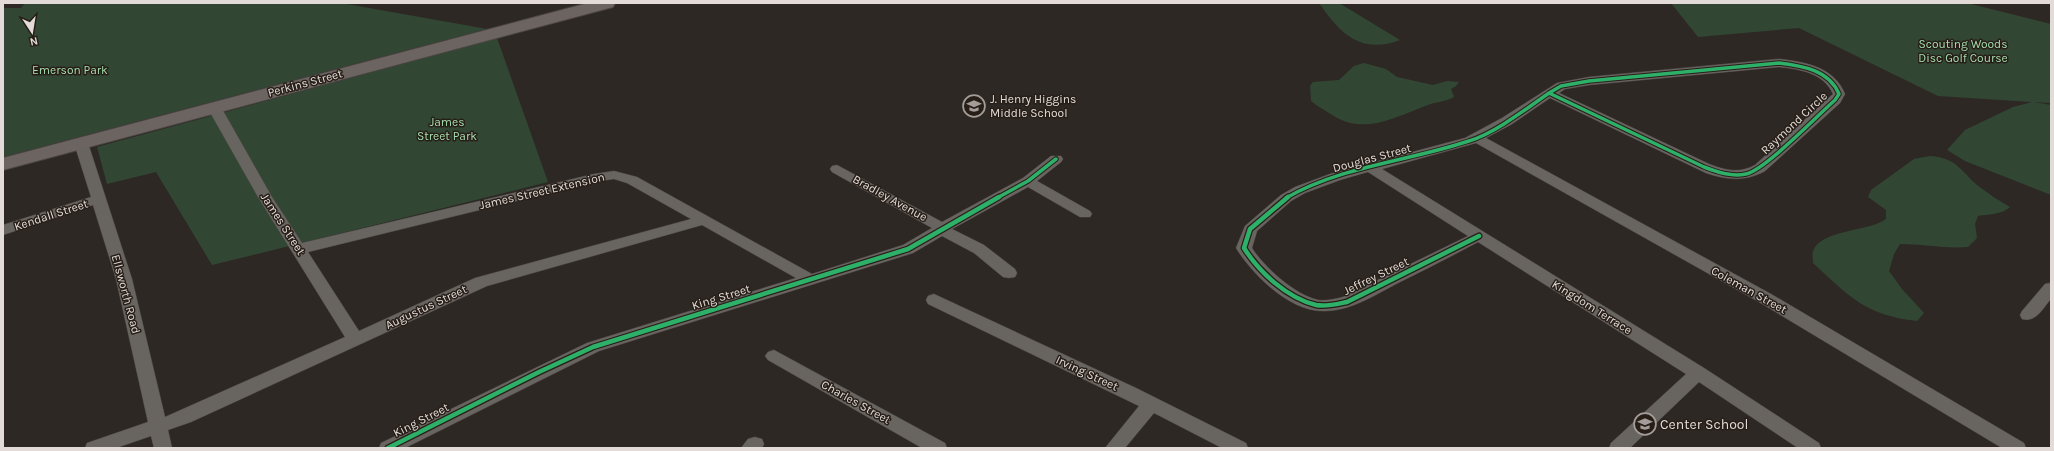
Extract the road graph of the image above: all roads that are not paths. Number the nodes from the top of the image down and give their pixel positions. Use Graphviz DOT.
graph roads {
  1 [pos="607,3"];
  2 [pos="1549,93"];
  3 [pos="214,107"];
  4 [pos="1476,138"];
  5 [pos="80,143"];
  6 [pos="1056,159"];
  7 [pos="3,164"];
  8 [pos="1371,168"];
  9 [pos="837,169"];
  10 [pos="1028,182"];
  11 [pos="98,199"];
  12 [pos="1085,214"];
  13 [pos="704,220"];
  14 [pos="942,228"];
  15 [pos="3,230"];
  16 [pos="1479,236"];
  17 [pos="299,249"];
  18 [pos="1261,272"];
  19 [pos="1009,273"];
  20 [pos="812,280"];
  21 [pos="2051,288"];
  22 [pos="934,300"];
  23 [pos="2028,315"];
  24 [pos="356,340"];
  25 [pos="774,356"];
  26 [pos="1698,373"];
  27 [pos="1151,404"];
  28 [pos="158,425"];
  29 [pos="94,448"];
  30 [pos="163,448"];
  31 [pos="388,448"];
  32 [pos="936,448"];
  33 [pos="1114,448"];
  34 [pos="1239,448"];
  35 [pos="1618,448"];
  36 [pos="1812,448"];
  37 [pos="2018,448"];
  1 -- 3 [label="street, Perkins Street"];
  2 -- 2 [label="street, Raymond Circle"];
  2 -- 4 [label="street, Douglas Street"];
  3 -- 5 [label="street, Perkins Street"];
  3 -- 17 [label="street, James Street"];
  4 -- 8 [label="street, Douglas Street"];
  4 -- 37 [label="street, Coleman Street"];
  5 -- 7 [label="street, Perkins Street"];
  5 -- 11 [label="street, Ellsworth Road"];
  6 -- 10 [label="street, King Street"];
  8 -- 16 [label="street, Kingdom Terrace"];
  8 -- 18 [label="street, Douglas Street"];
  9 -- 14 [label="street, Bradley Avenue"];
  10 -- 12 [label="street"];
  10 -- 14 [label="street, King Street"];
  11 -- 15 [label="street, Kendall Street"];
  11 -- 28 [label="street, Ellsworth Road"];
  13 -- 17 [label="street, James Street Extension"];
  13 -- 20 [label="street, James Street Extension"];
  13 -- 24 [label="street, Augustus Street"];
  14 -- 19 [label="street, Bradley Avenue"];
  14 -- 20 [label="street, King Street"];
  16 -- 18 [label="street, Jeffrey Street"];
  16 -- 26 [label="street, Kingdom Terrace"];
  17 -- 24 [label="street, James Street"];
  20 -- 31 [label="street, King Street"];
  21 -- 23 [label="street"];
  22 -- 27 [label="street, Irving Street"];
  24 -- 28 [label="street, Augustus Street"];
  25 -- 32 [label="street, Charles Street"];
  26 -- 35 [label="street"];
  26 -- 36 [label="street, Kingdom Terrace"];
  27 -- 33 [label="street"];
  27 -- 34 [label="street, Irving Street"];
  28 -- 29 [label="street, Augustus Street"];
  28 -- 30 [label="street, Ellsworth Road"];
}
